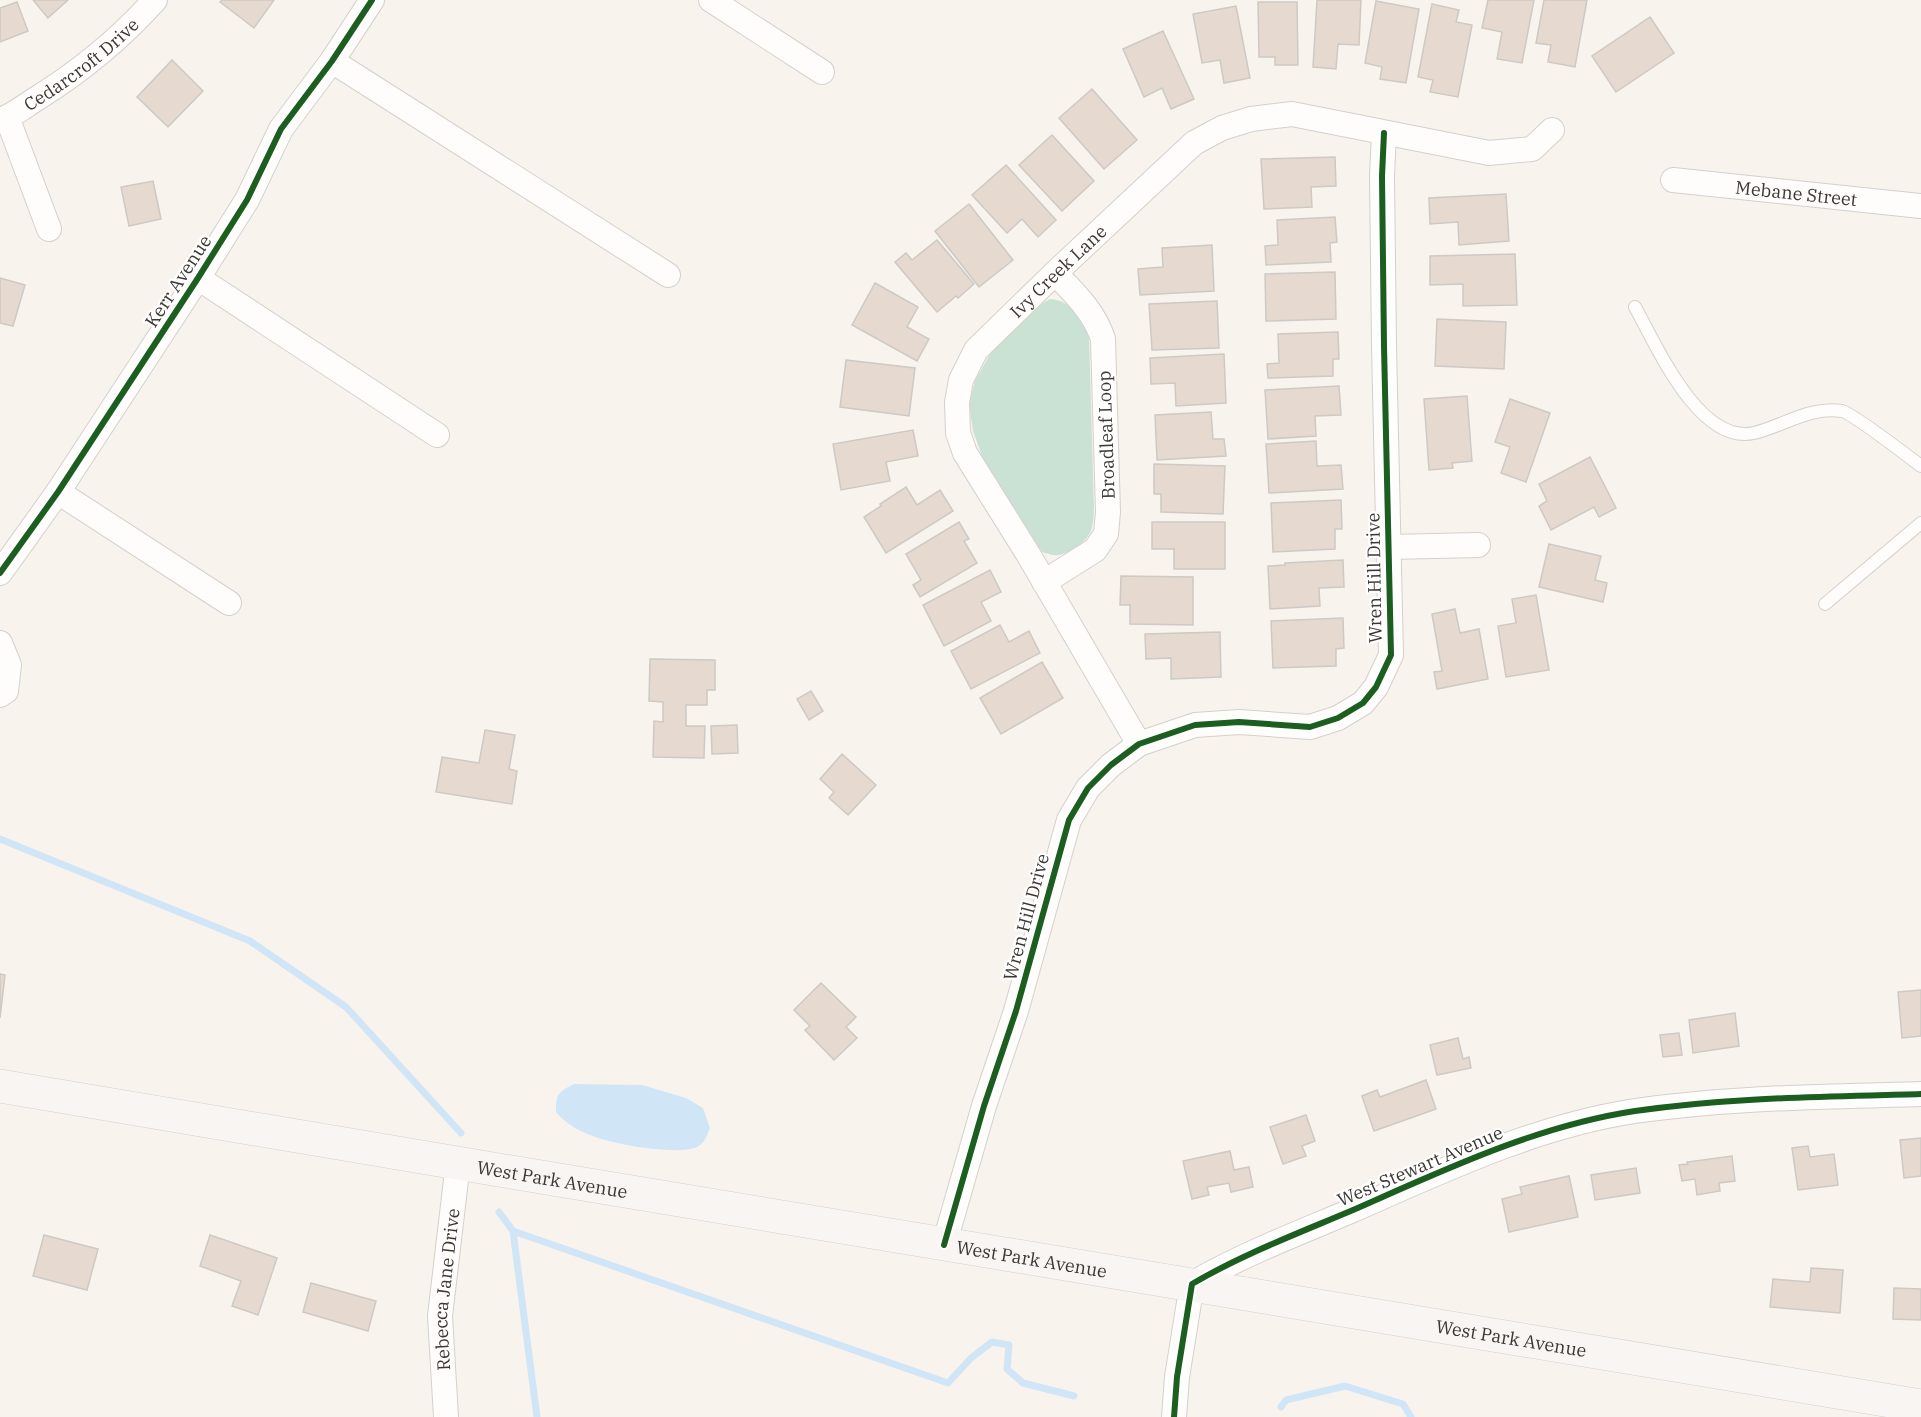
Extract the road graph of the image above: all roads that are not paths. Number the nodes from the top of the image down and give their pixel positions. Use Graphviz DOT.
graph roads {
  1 [pos="155,0"];
  2 [pos="372,0"];
  3 [pos="711,0"];
  4 [pos="332,61"];
  5 [pos="822,72"];
  6 [pos="3,119"];
  7 [pos="1552,130"];
  8 [pos="1384,133"];
  9 [pos="1674,180"];
  10 [pos="1921,206"];
  11 [pos="49,229"];
  12 [pos="1055,273"];
  13 [pos="668,275"];
  14 [pos="198,278"];
  15 [pos="1635,307"];
  16 [pos="437,435"];
  17 [pos="1921,466"];
  18 [pos="58,492"];
  19 [pos="1921,523"];
  20 [pos="1478,545"];
  21 [pos="1389,547"];
  22 [pos="0,573"];
  23 [pos="1044,582"];
  24 [pos="229,603"];
  25 [pos="1825,604"];
  26 [pos="0,643"];
  27 [pos="0,695"];
  28 [pos="1139,744"];
  29 [pos="0,1086"];
  30 [pos="1921,1094"];
  31 [pos="458,1162"];
  32 [pos="944,1245"];
  33 [pos="1192,1284"];
  34 [pos="1921,1406"];
  35 [pos="446,1417"];
  36 [pos="1174,1417"];
  1 -- 6 [label="street, Cedarcroft Drive"];
  2 -- 4 [label="street, Kerr Avenue"];
  3 -- 5 [label="street"];
  4 -- 13 [label="street"];
  4 -- 14 [label="street, Kerr Avenue"];
  6 -- 11 [label="street"];
  7 -- 8 [label="street, Ivy Creek Lane"];
  8 -- 12 [label="street, Ivy Creek Lane"];
  8 -- 21 [label="street, Wren Hill Drive"];
  9 -- 10 [label="street, Mebane Street"];
  12 -- 23 [label="street, Broadleaf Loop"];
  12 -- 23 [label="street, Ivy Creek Lane"];
  14 -- 16 [label="street, Kerr Avenue"];
  14 -- 18 [label="street, Kerr Avenue"];
  15 -- 17 [label="lane"];
  18 -- 22 [label="street, Kerr Avenue"];
  18 -- 24 [label="street"];
  19 -- 25 [label="lane"];
  20 -- 21 [label="street"];
  21 -- 28 [label="street, Wren Hill Drive"];
  23 -- 28 [label="street, Ivy Creek Lane"];
  26 -- 27 [label="street"];
  28 -- 32 [label="street, Wren Hill Drive"];
  29 -- 31 [label="main road, West Park Avenue"];
  30 -- 33 [label="street, West Stewart Avenue"];
  31 -- 32 [label="main road, West Park Avenue"];
  31 -- 35 [label="street, Rebecca Jane Drive"];
  32 -- 33 [label="main road, West Park Avenue"];
  33 -- 34 [label="main road, West Park Avenue"];
  33 -- 36 [label="street"];
}
